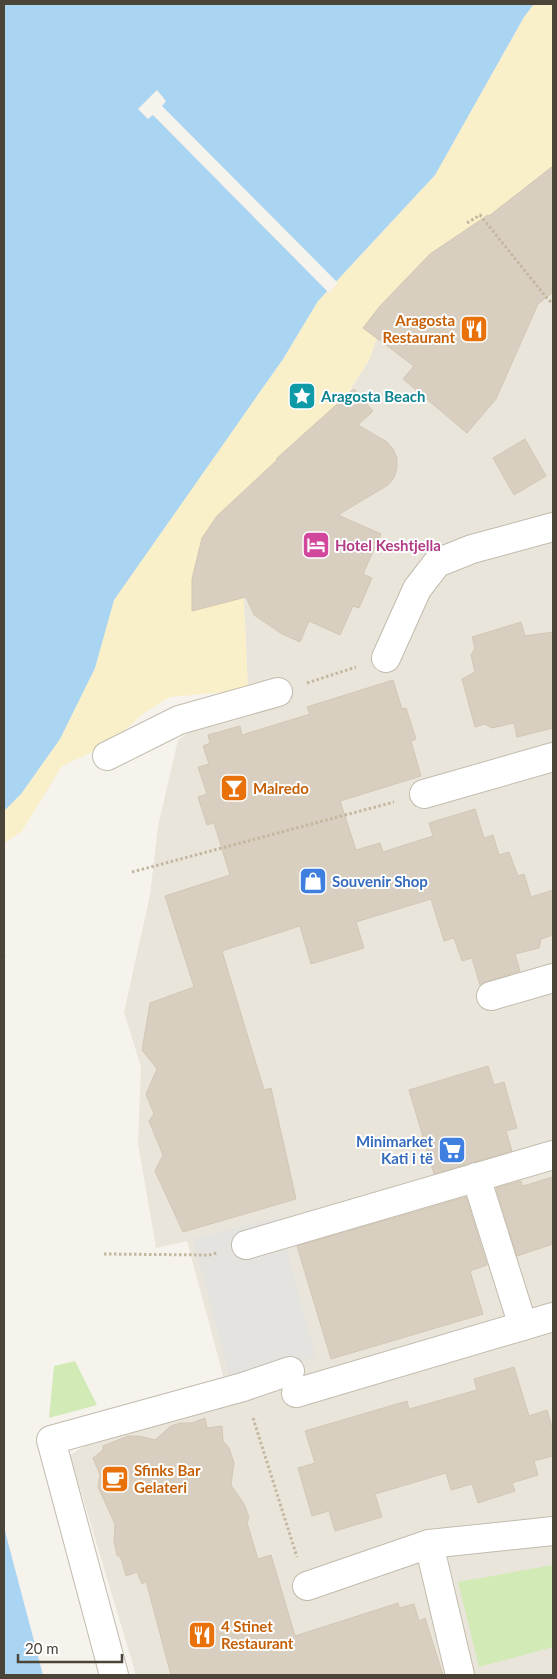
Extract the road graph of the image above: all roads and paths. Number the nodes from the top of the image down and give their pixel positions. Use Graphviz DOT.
graph roads {
  1 [pos="467,222"];
  2 [pos="553,304"];
  3 [pos="553,527"];
  4 [pos="386,658"];
  5 [pos="278,692"];
  6 [pos="107,756"];
  7 [pos="553,757"];
  8 [pos="424,794"];
  9 [pos="132,872"];
  10 [pos="553,978"];
  11 [pos="491,996"];
  12 [pos="553,1154"];
  13 [pos="476,1177"];
  14 [pos="246,1245"];
  15 [pos="104,1254"];
  16 [pos="553,1318"];
  17 [pos="523,1326"];
  18 [pos="243,1387"];
  19 [pos="553,1532"];
  20 [pos="429,1544"];
  21 [pos="307,1586"];
  22 [pos="114,1675"];
  23 [pos="460,1675"];
  1 -- 2 [label="path"];
  3 -- 4 [label="street"];
  4 -- 5 [label="path"];
  5 -- 6 [label="street"];
  7 -- 8 [label="street"];
  8 -- 9 [label="path"];
  10 -- 11 [label="street"];
  12 -- 13 [label="street"];
  13 -- 14 [label="street"];
  13 -- 17 [label="street"];
  14 -- 15 [label="path"];
  16 -- 17 [label="street"];
  17 -- 18 [label="street"];
  18 -- 21 [label="path"];
  18 -- 22 [label="street"];
  19 -- 20 [label="street"];
  20 -- 21 [label="street"];
  20 -- 23 [label="street"];
}
